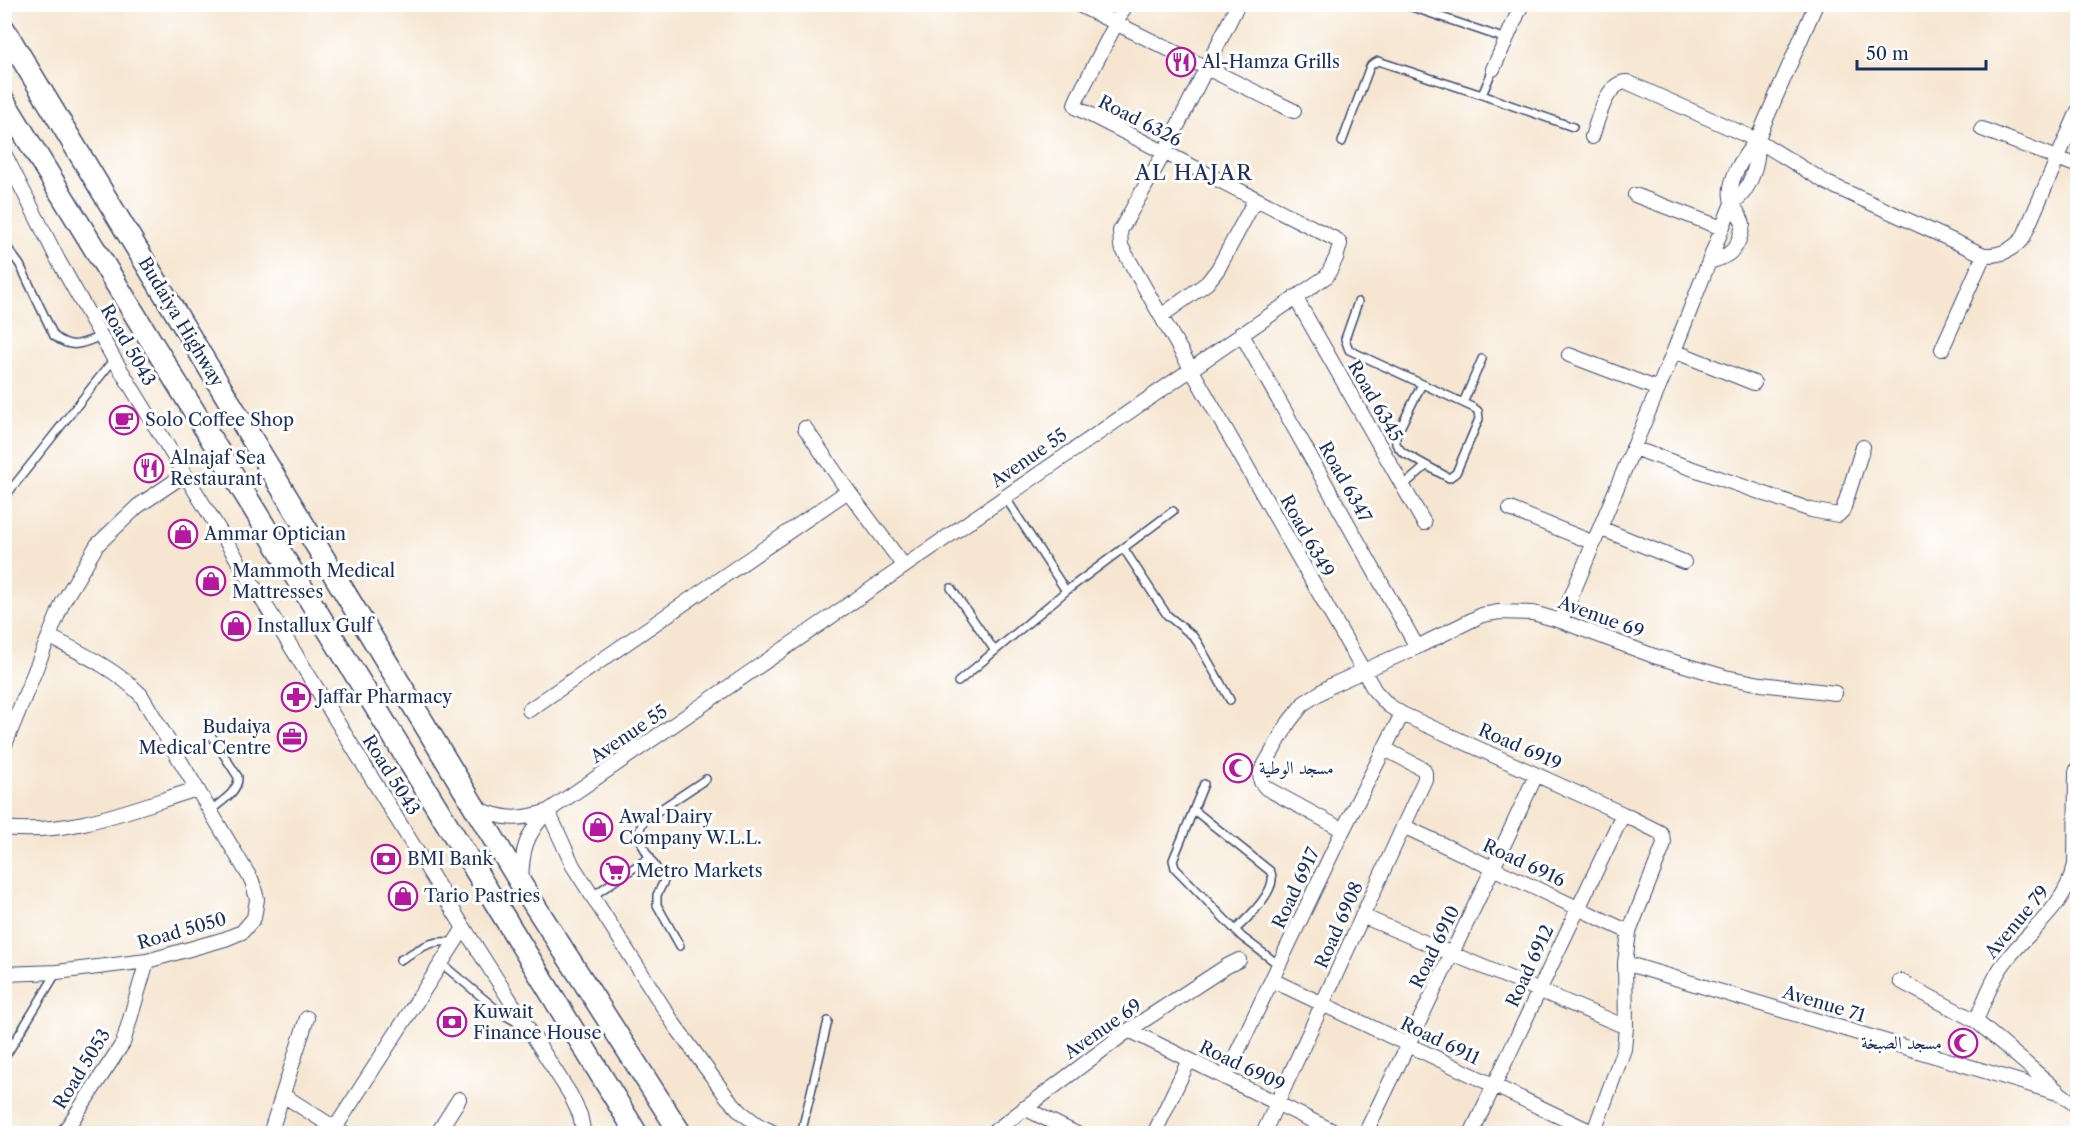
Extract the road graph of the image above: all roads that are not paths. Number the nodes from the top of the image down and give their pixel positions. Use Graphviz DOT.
graph roads {
  1 [pos="1077,4"];
  2 [pos="1126,4"];
  3 [pos="1238,4"];
  4 [pos="1403,4"];
  5 [pos="1522,4"];
  6 [pos="1816,4"];
  7 [pos="1116,24"];
  8 [pos="4,29"];
  9 [pos="1506,39"];
  10 [pos="1206,68"];
  11 [pos="1492,69"];
  12 [pos="1482,95"];
  13 [pos="4,101"];
  14 [pos="1294,111"];
  15 [pos="2078,111"];
  16 [pos="1573,127"];
  17 [pos="1982,129"];
  18 [pos="1592,137"];
  19 [pos="1757,140"];
  20 [pos="1342,142"];
  21 [pos="4,153"];
  22 [pos="1164,153"];
  23 [pos="2058,158"];
  24 [pos="2078,166"];
  25 [pos="1635,195"];
  26 [pos="1255,200"];
  27 [pos="1732,203"];
  28 [pos="1722,228"];
  29 [pos="4,243"];
  30 [pos="1984,255"];
  31 [pos="1709,262"];
  32 [pos="1295,297"];
  33 [pos="1358,302"];
  34 [pos="1161,316"];
  35 [pos="1241,333"];
  36 [pos="101,336"];
  37 [pos="1942,349"];
  38 [pos="1674,351"];
  39 [pos="1569,355"];
  40 [pos="114,359"];
  41 [pos="1482,359"];
  42 [pos="1191,368"];
  43 [pos="1754,383"];
  44 [pos="1422,384"];
  45 [pos="1658,389"];
  46 [pos="1463,403"];
  47 [pos="806,428"];
  48 [pos="1863,447"];
  49 [pos="1633,448"];
  50 [pos="1426,466"];
  51 [pos="184,475"];
  52 [pos="1402,486"];
  53 [pos="848,491"];
  54 [pos="1005,497"];
  55 [pos="4,498"];
  56 [pos="1510,509"];
  57 [pos="1173,511"];
  58 [pos="1424,523"];
  59 [pos="1600,528"];
  60 [pos="1594,543"];
  61 [pos="1124,549"];
  62 [pos="1684,562"];
  63 [pos="904,566"];
  64 [pos="951,588"];
  65 [pos="1066,591"];
  66 [pos="1561,621"];
  67 [pos="50,637"];
  68 [pos="1417,647"];
  69 [pos="995,651"];
  70 [pos="1362,671"];
  71 [pos="958,682"];
  72 [pos="1836,693"];
  73 [pos="1230,700"];
  74 [pos="529,710"];
  75 [pos="1402,714"];
  76 [pos="11,717"];
  77 [pos="207,729"];
  78 [pos="4,747"];
  79 [pos="1385,750"];
  80 [pos="2077,769"];
  81 [pos="1536,774"];
  82 [pos="706,779"];
  83 [pos="1204,784"];
  84 [pos="197,789"];
  85 [pos="475,808"];
  86 [pos="1194,810"];
  87 [pos="210,811"];
  88 [pos="548,811"];
  89 [pos="1623,814"];
  90 [pos="1403,826"];
  91 [pos="4,828"];
  92 [pos="1343,830"];
  93 [pos="650,857"];
  94 [pos="1493,868"];
  95 [pos="522,884"];
  96 [pos="591,897"];
  97 [pos="1578,908"];
  98 [pos="1362,916"];
  99 [pos="464,928"];
  100 [pos="1235,930"];
  101 [pos="1629,932"];
  102 [pos="455,943"];
  103 [pos="680,945"];
  104 [pos="1452,954"];
  105 [pos="400,960"];
  106 [pos="1239,960"];
  107 [pos="147,961"];
  108 [pos="1625,963"];
  109 [pos="442,964"];
  110 [pos="1279,965"];
  111 [pos="57,972"];
  112 [pos="4,974"];
  113 [pos="1272,980"];
  114 [pos="1900,981"];
  115 [pos="1538,990"];
  116 [pos="1322,1005"];
  117 [pos="307,1018"];
  118 [pos="828,1021"];
  119 [pos="1976,1021"];
  120 [pos="528,1027"];
  121 [pos="1626,1027"];
  122 [pos="1129,1030"];
  123 [pos="1407,1045"];
  124 [pos="4,1059"];
  125 [pos="1189,1060"];
  126 [pos="1225,1078"];
  127 [pos="1494,1086"];
  128 [pos="2061,1094"];
  129 [pos="283,1095"];
  130 [pos="459,1099"];
  131 [pos="1278,1103"];
  132 [pos="2078,1107"];
  133 [pos="1024,1108"];
  134 [pos="70,1131"];
  135 [pos="339,1131"];
  136 [pos="1593,1133"];
  137 [pos="270,1134"];
  138 [pos="437,1134"];
  139 [pos="584,1134"];
  140 [pos="637,1134"];
  141 [pos="681,1134"];
  142 [pos="777,1134"];
  143 [pos="801,1134"];
  144 [pos="991,1134"];
  145 [pos="1077,1134"];
  146 [pos="1154,1134"];
  147 [pos="1263,1134"];
  148 [pos="1339,1134"];
  149 [pos="1365,1134"];
  150 [pos="1471,1134"];
  1 -- 7 [label="street"];
  2 -- 7 [label="street"];
  3 -- 10 [label="street"];
  4 -- 9 [label="lane"];
  5 -- 9 [label="street"];
  6 -- 19 [label="street"];
  7 -- 10 [label="street"];
  7 -- 22 [label="street, Road 6326"];
  8 -- 85 [label="main road, Budaiya Highway"];
  9 -- 11 [label="street"];
  10 -- 14 [label="street"];
  10 -- 22 [label="street"];
  11 -- 12 [label="lane"];
  12 -- 16 [label="lane"];
  12 -- 20 [label="lane"];
  13 -- 140 [label="main road, Budaiya Highway"];
  15 -- 23 [label="street"];
  17 -- 23 [label="street"];
  18 -- 19 [label="street"];
  19 -- 27 [label="street"];
  19 -- 30 [label="street"];
  21 -- 36 [label="street, Road 5043"];
  22 -- 26 [label="street, Road 6326"];
  22 -- 34 [label="street"];
  23 -- 24 [label="street"];
  23 -- 30 [label="street"];
  25 -- 28 [label="street"];
  26 -- 32 [label="street, Road 6326"];
  26 -- 34 [label="street"];
  27 -- 28 [label="street"];
  27 -- 31 [label="street"];
  28 -- 31 [label="street"];
  29 -- 36 [label="lane"];
  30 -- 37 [label="street"];
  31 -- 38 [label="street"];
  32 -- 35 [label="street, Avenue 55"];
  32 -- 52 [label="street, Road 6345"];
  33 -- 44 [label="lane"];
  34 -- 42 [label="street"];
  35 -- 42 [label="street, Avenue 55"];
  35 -- 68 [label="street, Road 6347"];
  36 -- 40 [label="street, Road 5043"];
  38 -- 43 [label="street"];
  38 -- 45 [label="street"];
  39 -- 45 [label="street"];
  40 -- 51 [label="street, Road 5043"];
  40 -- 55 [label="lane"];
  41 -- 46 [label="lane"];
  42 -- 54 [label="street, Avenue 55"];
  42 -- 70 [label="street, Road 6349"];
  44 -- 46 [label="lane"];
  44 -- 50 [label="lane"];
  45 -- 49 [label="street"];
  46 -- 50 [label="lane"];
  47 -- 53 [label="street"];
  48 -- 49 [label="street"];
  49 -- 59 [label="street"];
  50 -- 52 [label="lane"];
  51 -- 67 [label="street"];
  51 -- 99 [label="street, Road 5043"];
  52 -- 58 [label="street, Road 6345"];
  53 -- 63 [label="street"];
  53 -- 74 [label="street"];
  54 -- 63 [label="street, Avenue 55"];
  54 -- 65 [label="lane"];
  56 -- 60 [label="street"];
  57 -- 61 [label="lane"];
  59 -- 60 [label="street"];
  59 -- 62 [label="street"];
  60 -- 66 [label="street"];
  61 -- 65 [label="lane"];
  61 -- 73 [label="lane"];
  63 -- 88 [label="street, Avenue 55"];
  64 -- 69 [label="lane"];
  65 -- 69 [label="lane"];
  66 -- 68 [label="street, Avenue 69"];
  66 -- 72 [label="street, Avenue 69"];
  67 -- 76 [label="street"];
  67 -- 84 [label="street, Road 5050"];
  68 -- 70 [label="street, Avenue 69"];
  69 -- 71 [label="lane"];
  70 -- 75 [label="street, Road 6349"];
  70 -- 92 [label="street, Avenue 69"];
  75 -- 79 [label="street, Road 6917"];
  75 -- 81 [label="street, Road 6919"];
  76 -- 78 [label="street"];
  77 -- 87 [label="lane"];
  79 -- 90 [label="street, Road 6908"];
  79 -- 92 [label="street, Road 6917"];
  80 -- 119 [label="street, Avenue 79"];
  81 -- 89 [label="street, Road 6919"];
  81 -- 94 [label="street, Road 6910"];
  82 -- 93 [label="lane"];
  83 -- 86 [label="lane"];
  84 -- 87 [label="street, Road 5050"];
  84 -- 91 [label="street"];
  85 -- 88 [label="street, Avenue 55"];
  85 -- 95 [label="main road, Budaiya Highway"];
  86 -- 100 [label="lane"];
  86 -- 100 [label="lane"];
  87 -- 107 [label="street, Road 5050"];
  88 -- 95 [label="street, Avenue 55"];
  88 -- 96 [label="street"];
  89 -- 97 [label="street, Road 6912"];
  89 -- 101 [label="street"];
  90 -- 94 [label="street, Road 6916"];
  90 -- 98 [label="street, Road 6908"];
  92 -- 110 [label="street, Road 6917"];
  93 -- 96 [label="lane"];
  93 -- 103 [label="lane"];
  94 -- 97 [label="street, Road 6916"];
  94 -- 104 [label="street, Road 6910"];
  95 -- 141 [label="main road, Budaiya Highway"];
  96 -- 142 [label="street"];
  97 -- 101 [label="street, Road 6916"];
  97 -- 115 [label="street, Road 6912"];
  98 -- 104 [label="street"];
  98 -- 116 [label="street, Road 6908"];
  99 -- 102 [label="street"];
  99 -- 120 [label="street, Road 5043"];
  100 -- 110 [label="lane"];
  101 -- 108 [label="street"];
  102 -- 105 [label="lane"];
  102 -- 109 [label="street"];
  104 -- 115 [label="street"];
  104 -- 123 [label="street, Road 6910"];
  106 -- 122 [label="street, Avenue 69"];
  107 -- 111 [label="street, Road 5050"];
  107 -- 134 [label="street, Road 5053"];
  108 -- 121 [label="street"];
  108 -- 128 [label="street, Avenue 71"];
  109 -- 120 [label="lane"];
  109 -- 135 [label="street"];
  110 -- 113 [label="street, Road 6917"];
  111 -- 112 [label="street, Road 5050"];
  111 -- 124 [label="lane"];
  113 -- 116 [label="street, Road 6911"];
  113 -- 126 [label="street, Road 6917"];
  114 -- 119 [label="street"];
  115 -- 121 [label="street"];
  115 -- 127 [label="street, Road 6912"];
  116 -- 123 [label="street, Road 6911"];
  116 -- 131 [label="street, Road 6908"];
  117 -- 129 [label="street"];
  118 -- 143 [label="lane"];
  119 -- 128 [label="street"];
  120 -- 139 [label="street, Road 5043"];
  121 -- 136 [label="street"];
  122 -- 125 [label="street, Road 6909"];
  122 -- 133 [label="street, Avenue 69"];
  123 -- 127 [label="street, Road 6911"];
  123 -- 149 [label="street, Road 6910"];
  125 -- 126 [label="street, Road 6909"];
  125 -- 146 [label="street"];
  126 -- 131 [label="street, Road 6909"];
  127 -- 136 [label="street, Road 6911"];
  127 -- 150 [label="street, Road 6912"];
  128 -- 132 [label="street, Avenue 71"];
  129 -- 135 [label="street"];
  129 -- 137 [label="street"];
  130 -- 138 [label="street"];
  131 -- 147 [label="street, Road 6908"];
  131 -- 148 [label="street, Road 6909"];
  133 -- 144 [label="street, Avenue 69"];
  133 -- 145 [label="street"];
}
